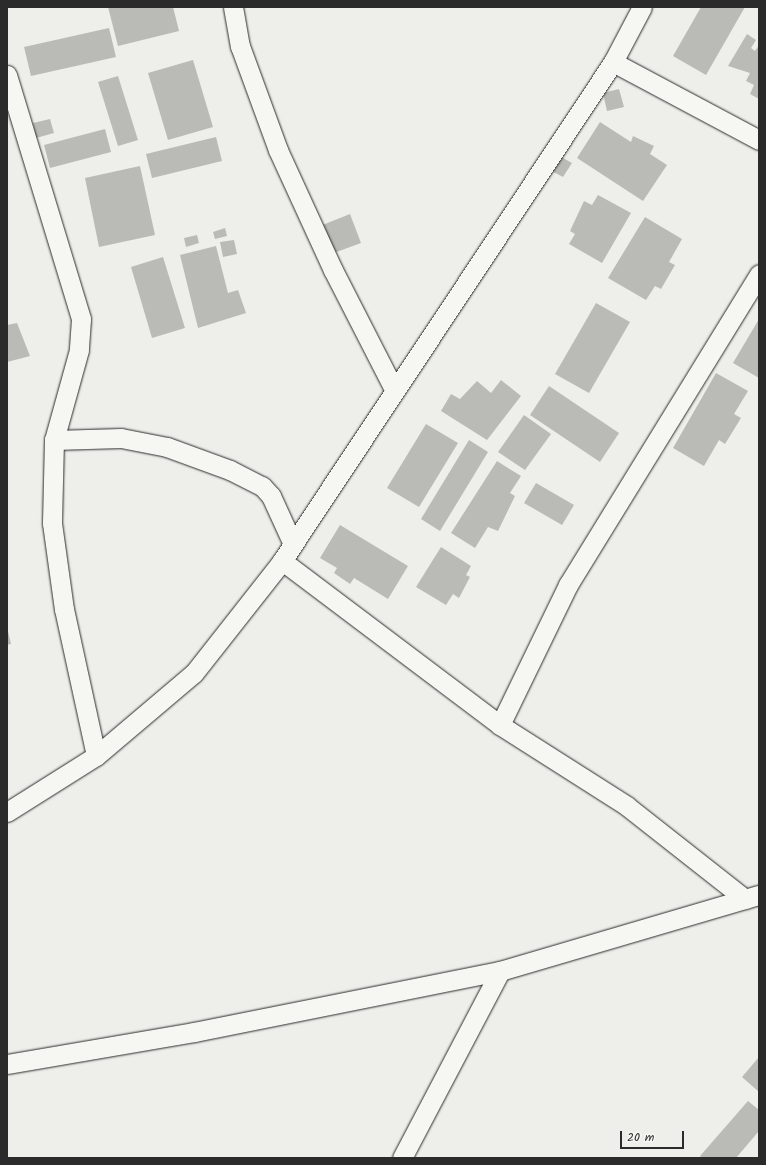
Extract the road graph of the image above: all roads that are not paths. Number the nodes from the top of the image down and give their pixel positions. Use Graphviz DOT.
graph roads {
  1 [pos="233,7"];
  2 [pos="642,7"];
  3 [pos="613,62"];
  4 [pos="7,75"];
  5 [pos="759,140"];
  6 [pos="759,274"];
  7 [pos="394,389"];
  8 [pos="54,440"];
  9 [pos="292,542"];
  10 [pos="282,561"];
  11 [pos="500,725"];
  12 [pos="96,756"];
  13 [pos="7,812"];
  14 [pos="752,897"];
  15 [pos="500,971"];
  16 [pos="7,1064"];
  17 [pos="402,1158"];
  1 -- 7 [label="street"];
  2 -- 3 [label="street"];
  3 -- 5 [label="street"];
  3 -- 7 [label="street"];
  4 -- 8 [label="street"];
  6 -- 11 [label="street"];
  7 -- 9 [label="street"];
  8 -- 9 [label="street"];
  8 -- 12 [label="street"];
  9 -- 10 [label="street"];
  10 -- 11 [label="street"];
  10 -- 12 [label="street"];
  11 -- 14 [label="street"];
  12 -- 13 [label="street"];
  14 -- 15 [label="street"];
  15 -- 16 [label="street"];
  15 -- 17 [label="street"];
}
